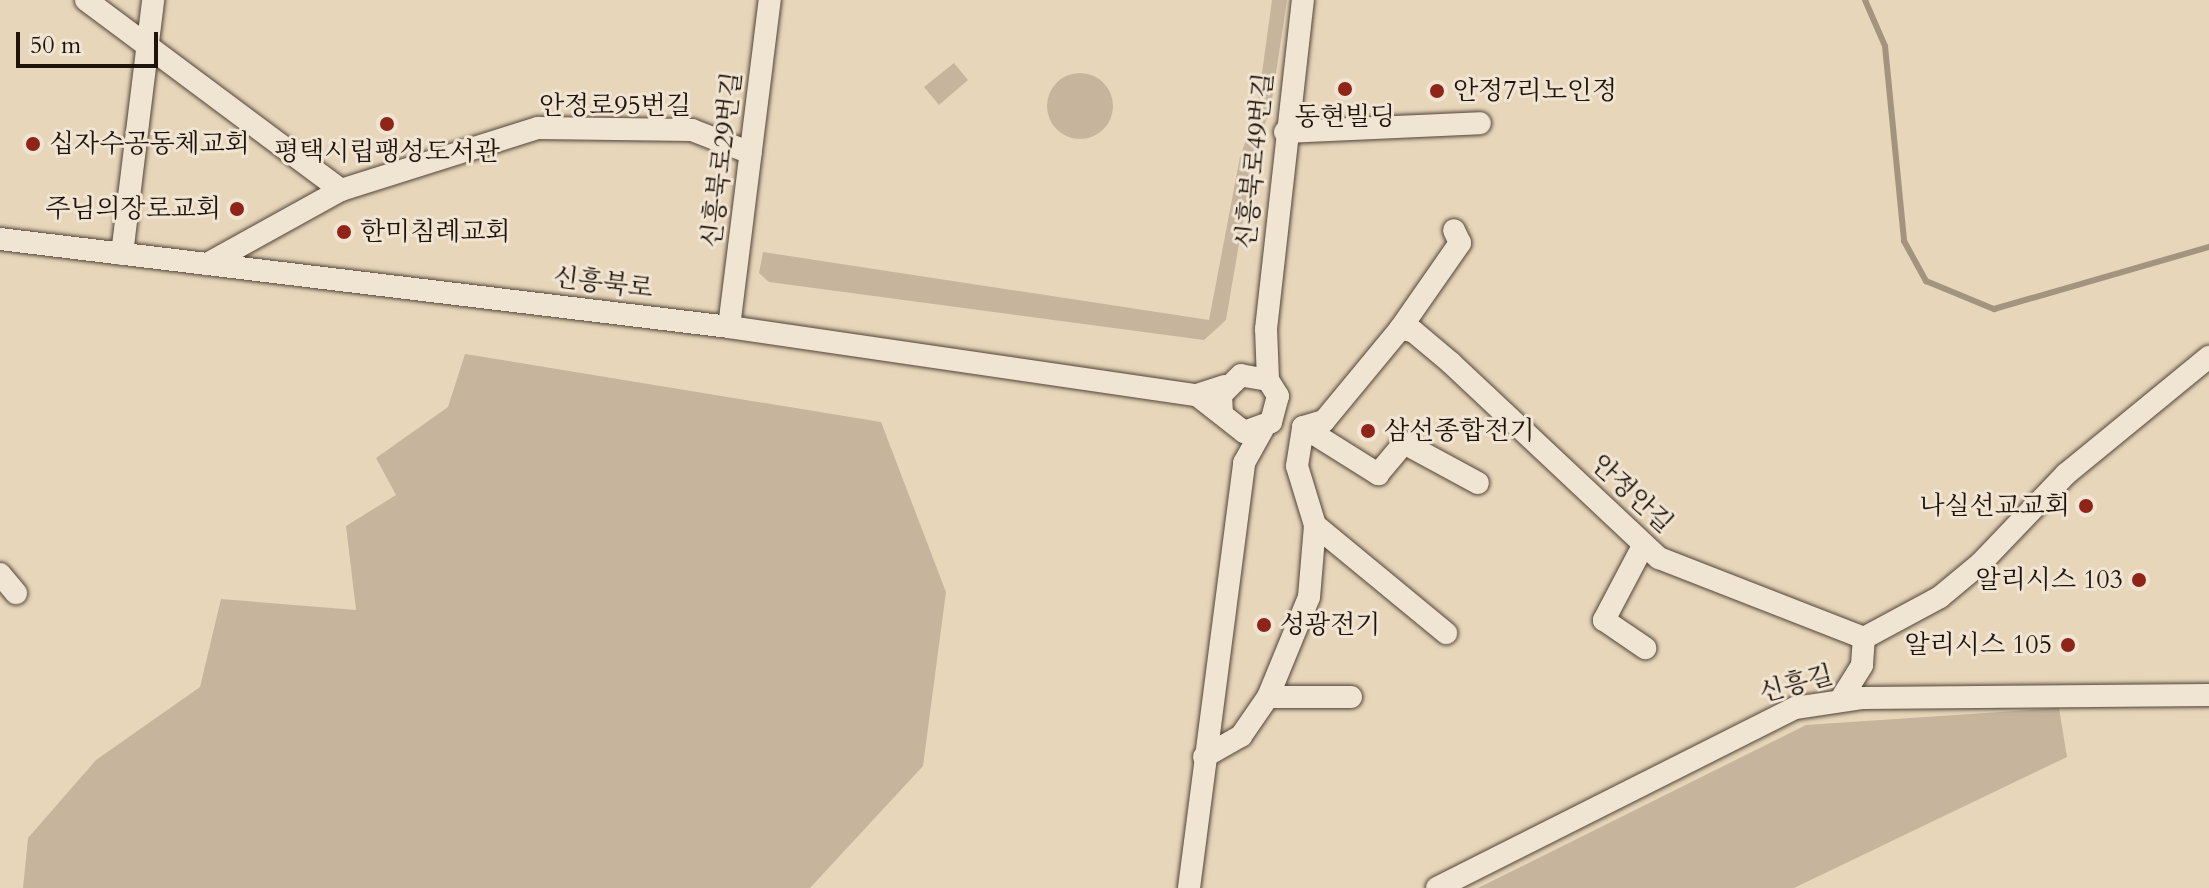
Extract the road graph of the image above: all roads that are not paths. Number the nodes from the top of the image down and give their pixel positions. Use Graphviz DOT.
graph roads {
  1 [pos="86,0"];
  2 [pos="153,0"];
  3 [pos="770,0"];
  4 [pos="1303,0"];
  5 [pos="148,40"];
  6 [pos="1480,123"];
  7 [pos="1285,132"];
  8 [pos="751,153"];
  9 [pos="341,190"];
  10 [pos="1454,230"];
  11 [pos="0,239"];
  12 [pos="122,254"];
  13 [pos="207,264"];
  14 [pos="729,327"];
  15 [pos="1266,329"];
  16 [pos="1400,329"];
  17 [pos="2209,357"];
  18 [pos="1268,380"];
  19 [pos="1233,381"];
  20 [pos="1197,395"];
  21 [pos="1229,421"];
  22 [pos="1270,422"];
  23 [pos="1305,428"];
  24 [pos="1244,463"];
  25 [pos="1478,483"];
  26 [pos="1315,525"];
  27 [pos="1643,546"];
  28 [pos="0,574"];
  29 [pos="16,593"];
  30 [pos="1446,633"];
  31 [pos="1864,638"];
  32 [pos="1645,648"];
  33 [pos="2209,695"];
  34 [pos="1268,697"];
  35 [pos="1351,697"];
  36 [pos="1841,699"];
  37 [pos="1204,757"];
  38 [pos="1189,888"];
  39 [pos="1437,888"];
  1 -- 5 [label="street"];
  2 -- 5 [label="street"];
  3 -- 8 [label="street, 신흥북로29번길"];
  4 -- 7 [label="street, 신흥북로49번길"];
  5 -- 9 [label="street"];
  5 -- 12 [label="street"];
  6 -- 7 [label="street"];
  7 -- 15 [label="street, 신흥북로49번길"];
  8 -- 9 [label="street, 안정로95번길"];
  8 -- 14 [label="street, 신흥북로29번길"];
  9 -- 13 [label="street, 안정로95번길"];
  10 -- 16 [label="street"];
  11 -- 12 [label="street, 신흥북로"];
  12 -- 13 [label="street, 신흥북로"];
  13 -- 14 [label="street, 신흥북로"];
  14 -- 20 [label="street, 신흥북로"];
  15 -- 18 [label="street, 신흥북로49번길"];
  15 -- 19 [label="street"];
  16 -- 23 [label="street"];
  16 -- 27 [label="street, 안정안길"];
  17 -- 31 [label="street"];
  18 -- 19 [label="street"];
  18 -- 22 [label="street, 신흥북로49번길"];
  19 -- 20 [label="street"];
  19 -- 21 [label="street"];
  20 -- 21 [label="street"];
  21 -- 22 [label="street"];
  21 -- 24 [label="street"];
  22 -- 23 [label="street"];
  22 -- 24 [label="street"];
  23 -- 25 [label="street"];
  23 -- 26 [label="street"];
  24 -- 37 [label="street"];
  26 -- 30 [label="street"];
  26 -- 34 [label="street"];
  27 -- 31 [label="street, 안정안길"];
  27 -- 32 [label="street"];
  28 -- 29 [label="street"];
  31 -- 36 [label="street"];
  33 -- 36 [label="street, 신흥길"];
  34 -- 35 [label="street"];
  34 -- 37 [label="street"];
  36 -- 39 [label="street, 신흥길"];
  37 -- 38 [label="street"];
}
